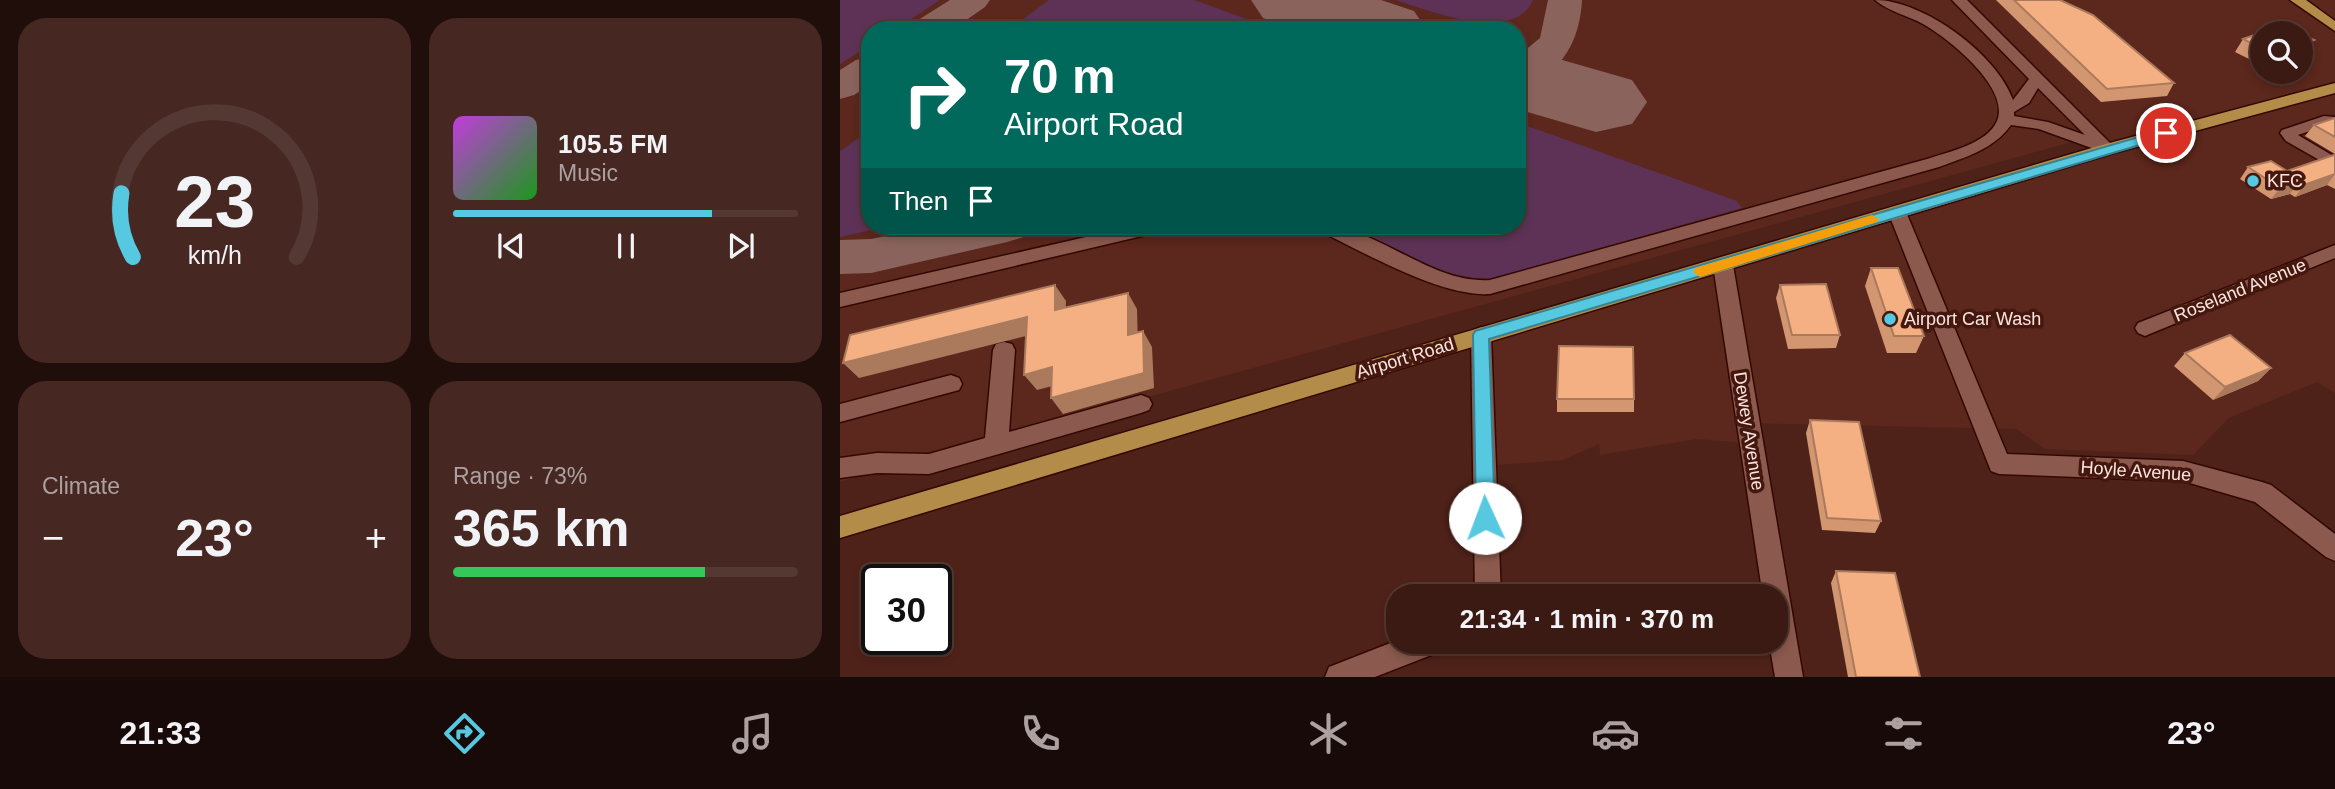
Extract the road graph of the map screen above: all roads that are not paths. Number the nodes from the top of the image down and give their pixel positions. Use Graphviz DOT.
graph roads {
  1 [pos="1882,0"];
  2 [pos="1959,0"];
  3 [pos="2297,0"];
  4 [pos="2335,27"];
  5 [pos="2038,78"];
  6 [pos="2335,88"];
  7 [pos="2007,114"];
  8 [pos="2335,122"];
  9 [pos="2108,149"];
  10 [pos="2335,164"];
  11 [pos="1897,212"];
  12 [pos="1120,235"];
  13 [pos="1344,235"];
  14 [pos="2335,251"];
  15 [pos="1723,265"];
  16 [pos="840,300"];
  17 [pos="2145,328"];
  18 [pos="1481,335"];
  19 [pos="1004,350"];
  20 [pos="951,384"];
  21 [pos="1141,404"];
  22 [pos="840,413"];
  23 [pos="996,445"];
  24 [pos="840,468"];
  25 [pos="840,527"];
  26 [pos="2335,549"];
  27 [pos="1488,584"];
  28 [pos="1774,584"];
  29 [pos="1398,654"];
  30 [pos="1785,654"];
  31 [pos="1339,677"];
  32 [pos="1789,677"];
  1 -- 7 [label="street"];
  2 -- 5 [label="street"];
  3 -- 4 [label="main road"];
  5 -- 7 [label="street"];
  5 -- 9 [label="street"];
  6 -- 9 [label="main road, Airport Road"];
  7 -- 9 [label="street"];
  7 -- 13 [label="street"];
  8 -- 10 [label="street"];
  9 -- 11 [label="main road, Airport Road"];
  11 -- 15 [label="main road, Airport Road"];
  11 -- 26 [label="street, Hoyle Avenue"];
  12 -- 16 [label="street"];
  14 -- 17 [label="street, Roseland Avenue"];
  15 -- 18 [label="main road, Airport Road"];
  15 -- 28 [label="street, Dewey Avenue"];
  18 -- 25 [label="main road, Airport Road"];
  18 -- 27 [label="street"];
  19 -- 23 [label="street"];
  20 -- 22 [label="street"];
  21 -- 23 [label="street"];
  23 -- 24 [label="street"];
  29 -- 31 [label="street"];
  30 -- 32 [label="street, Dewey Avenue"];
}
